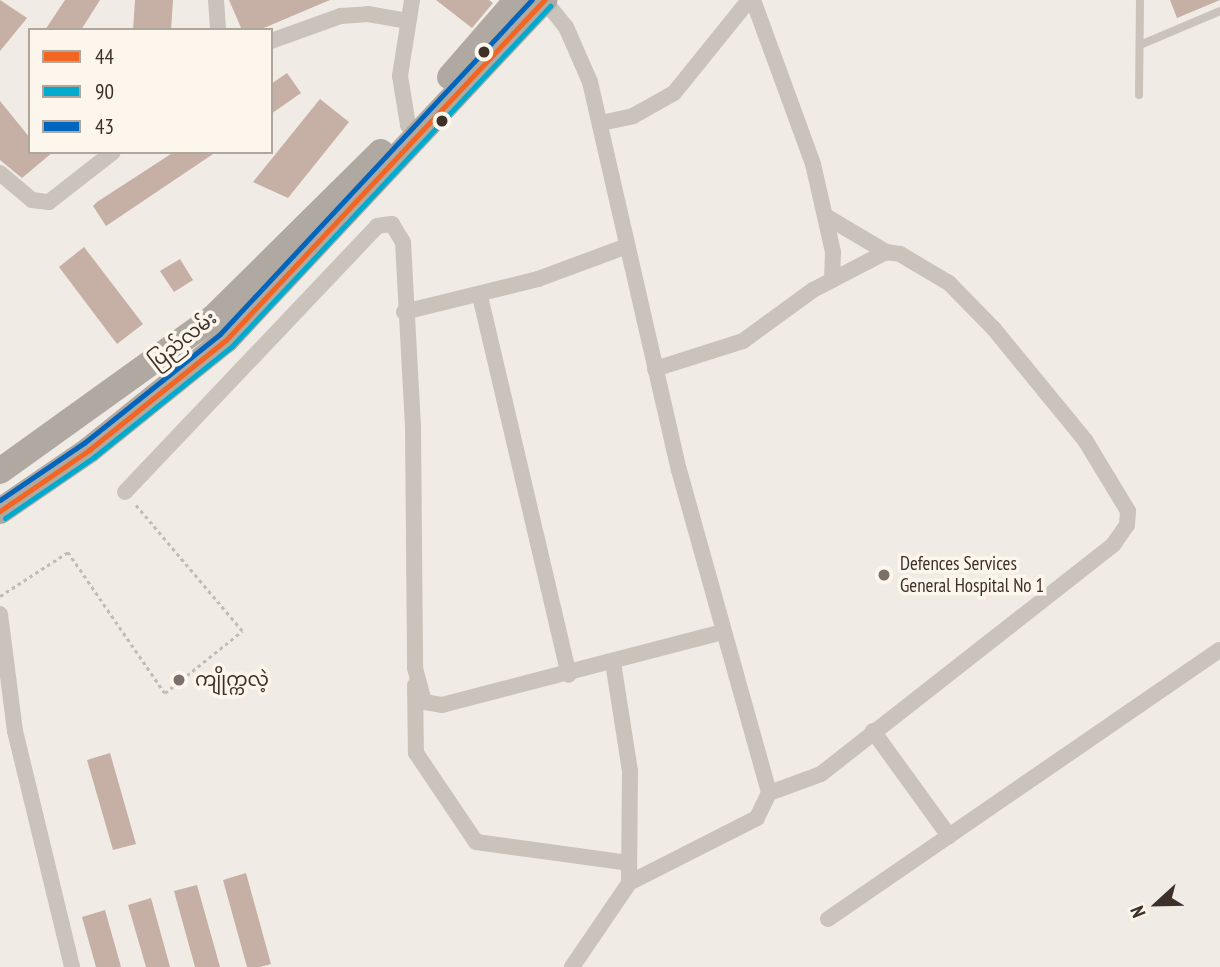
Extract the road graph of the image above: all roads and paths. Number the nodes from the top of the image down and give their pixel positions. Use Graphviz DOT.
graph roads {
  1 [pos="216,0"];
  2 [pos="412,0"];
  3 [pos="517,0"];
  4 [pos="544,0"];
  5 [pos="751,0"];
  6 [pos="1140,0"];
  7 [pos="1220,11"];
  8 [pos="408,21"];
  9 [pos="218,28"];
  10 [pos="273,40"];
  11 [pos="1140,46"];
  12 [pos="1139,95"];
  13 [pos="601,123"];
  14 [pos="414,130"];
  15 [pos="110,154"];
  16 [pos="0,173"];
  17 [pos="827,217"];
  18 [pos="628,246"];
  19 [pos="886,252"];
  20 [pos="832,281"];
  21 [pos="480,296"];
  22 [pos="404,312"];
  23 [pos="656,369"];
  24 [pos="0,471"];
  25 [pos="125,492"];
  26 [pos="0,511"];
  27 [pos="0,596"];
  28 [pos="0,614"];
  29 [pos="723,632"];
  30 [pos="1220,650"];
  31 [pos="613,662"];
  32 [pos="569,675"];
  33 [pos="416,684"];
  34 [pos="873,731"];
  35 [pos="769,793"];
  36 [pos="949,836"];
  37 [pos="629,863"];
  38 [pos="629,883"];
  39 [pos="828,919"];
  40 [pos="72,967"];
  41 [pos="572,967"];
  1 -- 9 [label="street"];
  2 -- 8 [label="street"];
  3 -- 14 [label="highway, ပြည်လမ်း"];
  4 -- 13 [label="street"];
  4 -- 14 [label="highway"];
  5 -- 13 [label="street"];
  5 -- 17 [label="street"];
  6 -- 11 [label="lane"];
  7 -- 11 [label="lane"];
  8 -- 10 [label="street"];
  8 -- 14 [label="street"];
  11 -- 12 [label="lane"];
  13 -- 18 [label="street"];
  14 -- 24 [label="highway, ပြည်လမ်း"];
  14 -- 26 [label="highway"];
  15 -- 16 [label="street"];
  17 -- 19 [label="street"];
  17 -- 20 [label="street"];
  18 -- 21 [label="street"];
  18 -- 23 [label="street"];
  19 -- 20 [label="street"];
  19 -- 34 [label="street"];
  20 -- 23 [label="street"];
  21 -- 22 [label="street"];
  21 -- 32 [label="street"];
  22 -- 25 [label="street"];
  22 -- 33 [label="street"];
  23 -- 29 [label="street"];
  25 -- 27 [label="path"];
  28 -- 40 [label="street"];
  29 -- 31 [label="street"];
  29 -- 35 [label="street"];
  30 -- 36 [label="street"];
  31 -- 32 [label="street"];
  31 -- 37 [label="street"];
  32 -- 33 [label="street"];
  33 -- 37 [label="street"];
  34 -- 35 [label="street"];
  34 -- 36 [label="street"];
  35 -- 38 [label="street"];
  36 -- 39 [label="street"];
  37 -- 38 [label="street"];
  38 -- 41 [label="street"];
}
